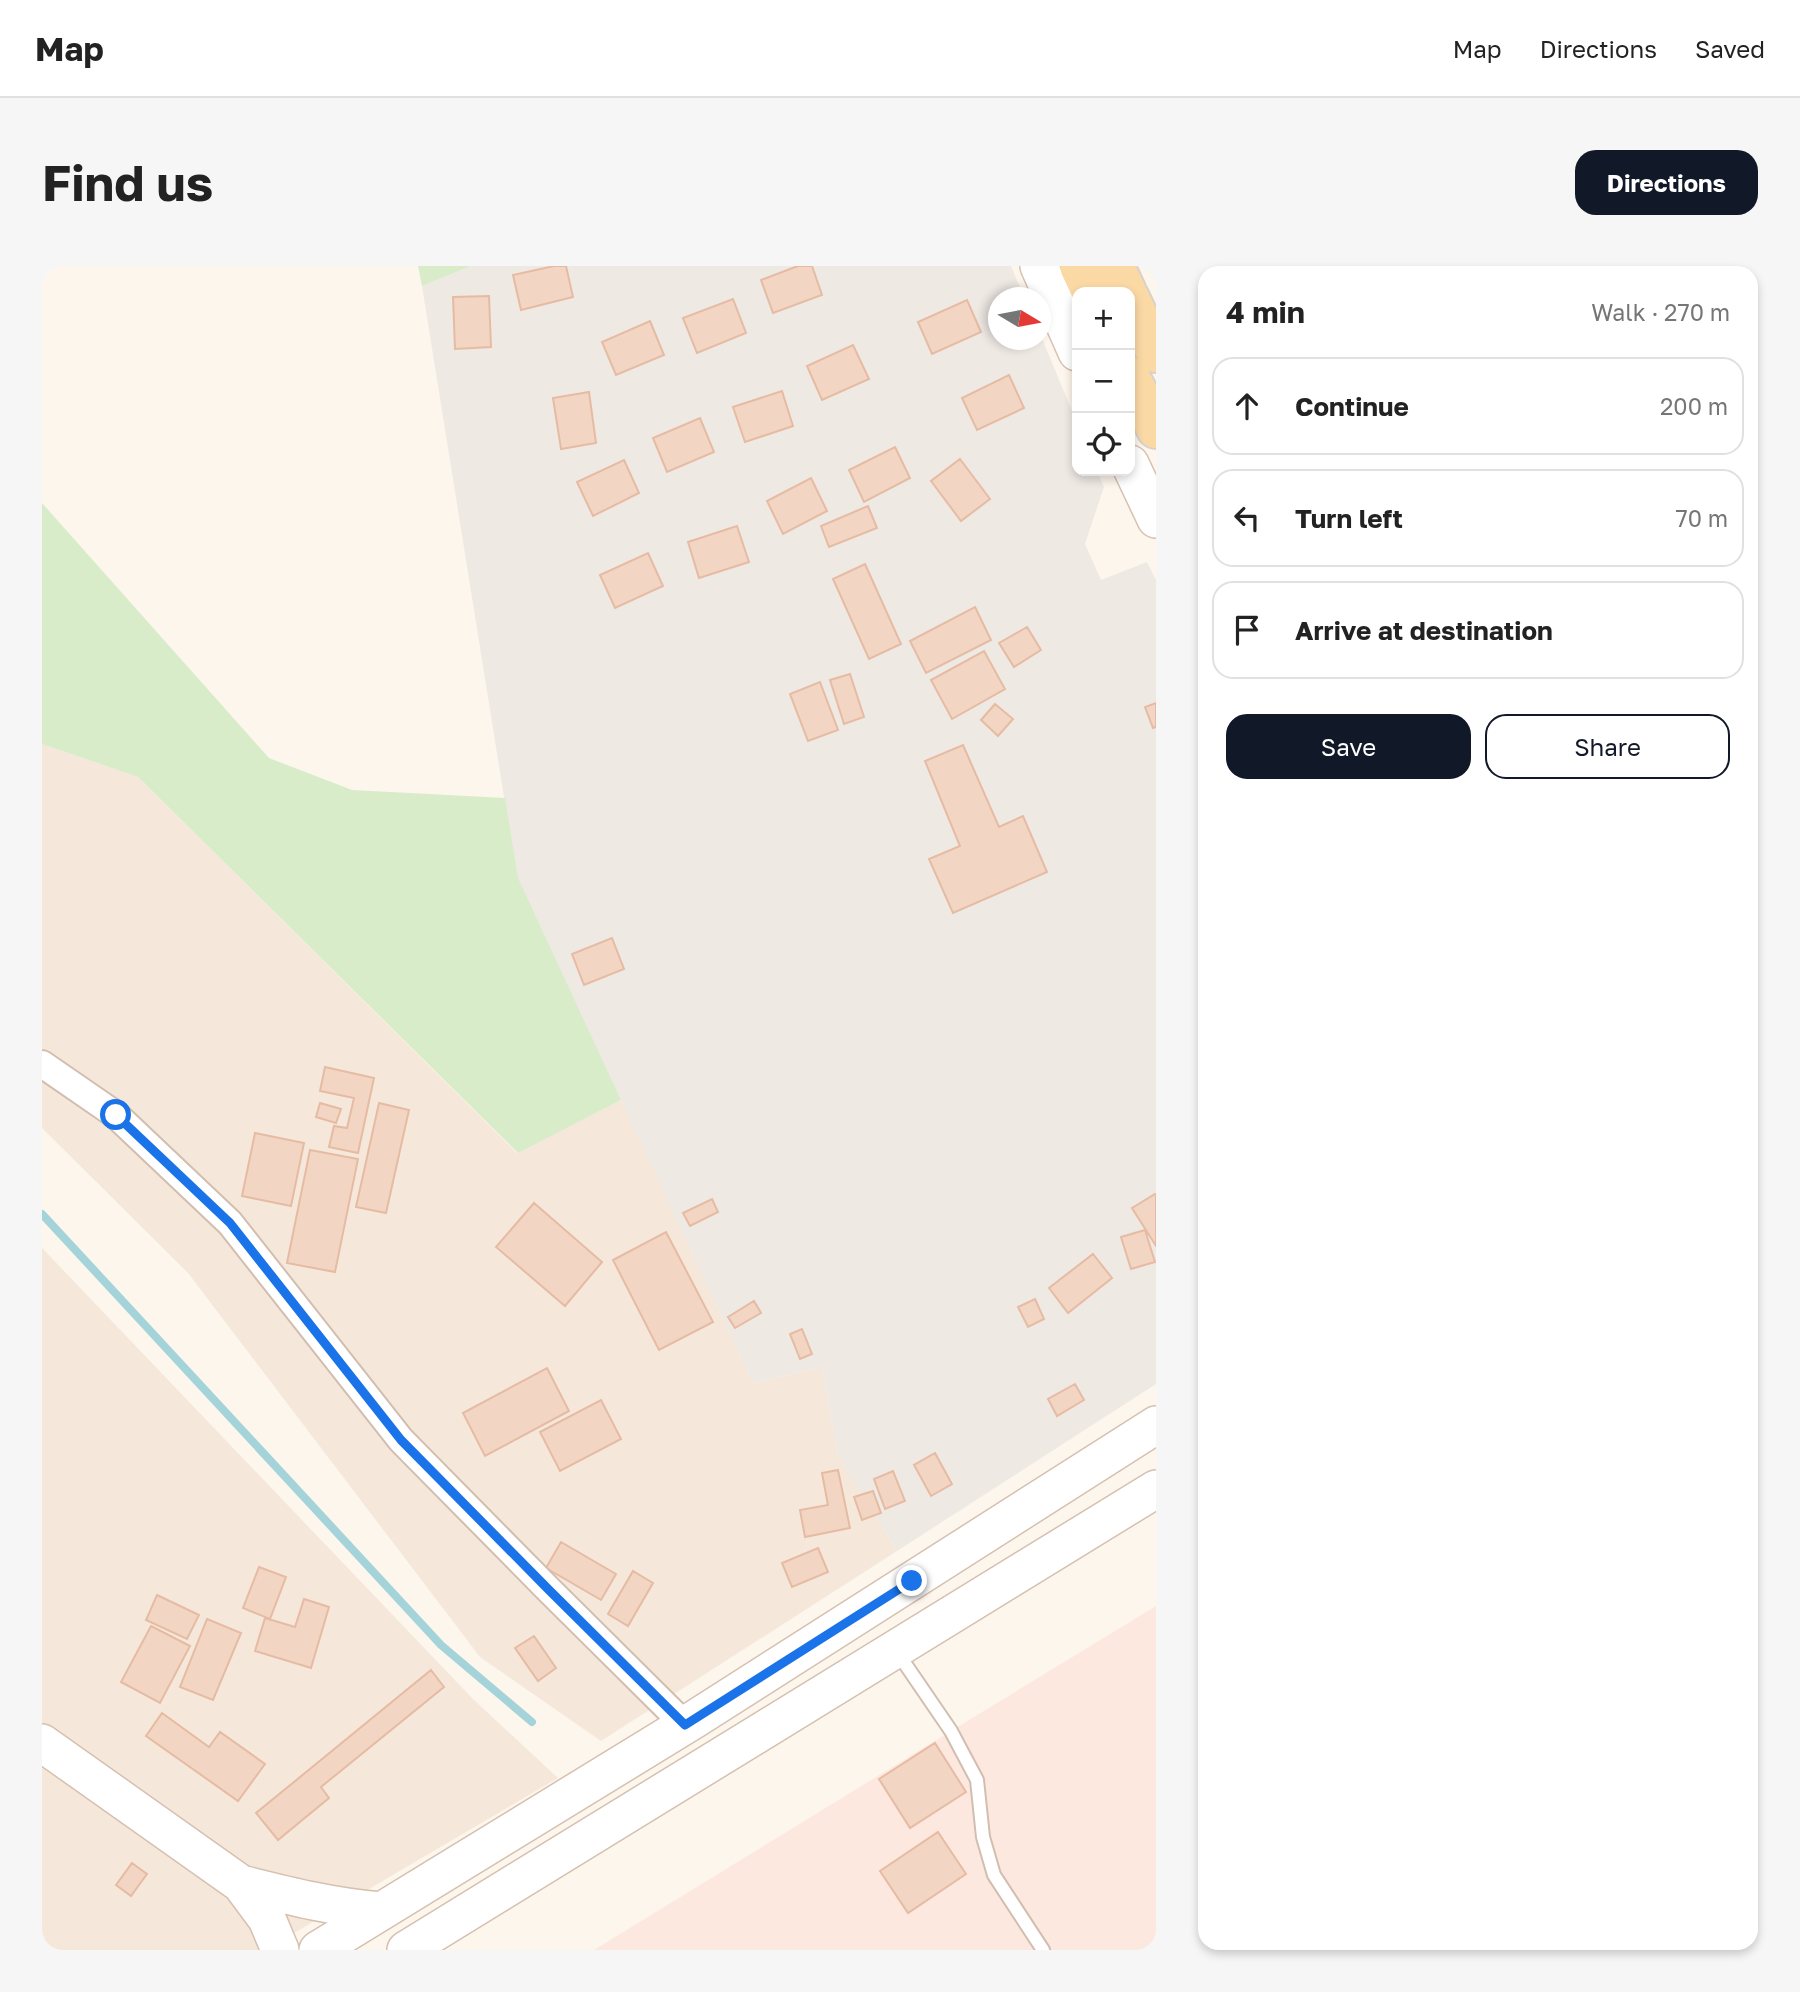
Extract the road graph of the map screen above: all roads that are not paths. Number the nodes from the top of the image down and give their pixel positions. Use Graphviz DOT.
graph roads {
  1 [pos="1039,266"];
  2 [pos="1079,266"];
  3 [pos="1115,266"];
  4 [pos="1089,287"];
  5 [pos="1125,287"];
  6 [pos="1135,309"];
  7 [pos="1076,350"];
  8 [pos="1156,354"];
  9 [pos="1135,386"];
  10 [pos="1156,429"];
  11 [pos="1135,475"];
  12 [pos="1156,519"];
  13 [pos="42,1064"];
  14 [pos="1156,1425"];
  15 [pos="1156,1489"];
  16 [pos="895,1649"];
  17 [pos="685,1725"];
  18 [pos="42,1743"];
  19 [pos="241,1884"];
  20 [pos="381,1911"];
  21 [pos="280,1950"];
  22 [pos="318,1950"];
  23 [pos="405,1950"];
  24 [pos="1043,1950"];
  1 -- 7 [label="main road"];
  2 -- 4 [label="main road"];
  3 -- 5 [label="main road"];
  6 -- 8 [label="main road"];
  9 -- 10 [label="main road"];
  11 -- 12 [label="main road"];
  13 -- 17 [label="street"];
  14 -- 17 [label="main road"];
  15 -- 16 [label="main road"];
  16 -- 23 [label="main road"];
  16 -- 24 [label="lane"];
  17 -- 20 [label="main road"];
  18 -- 19 [label="main road"];
  19 -- 20 [label="main road"];
  19 -- 21 [label="main road"];
  20 -- 22 [label="main road"];
}
